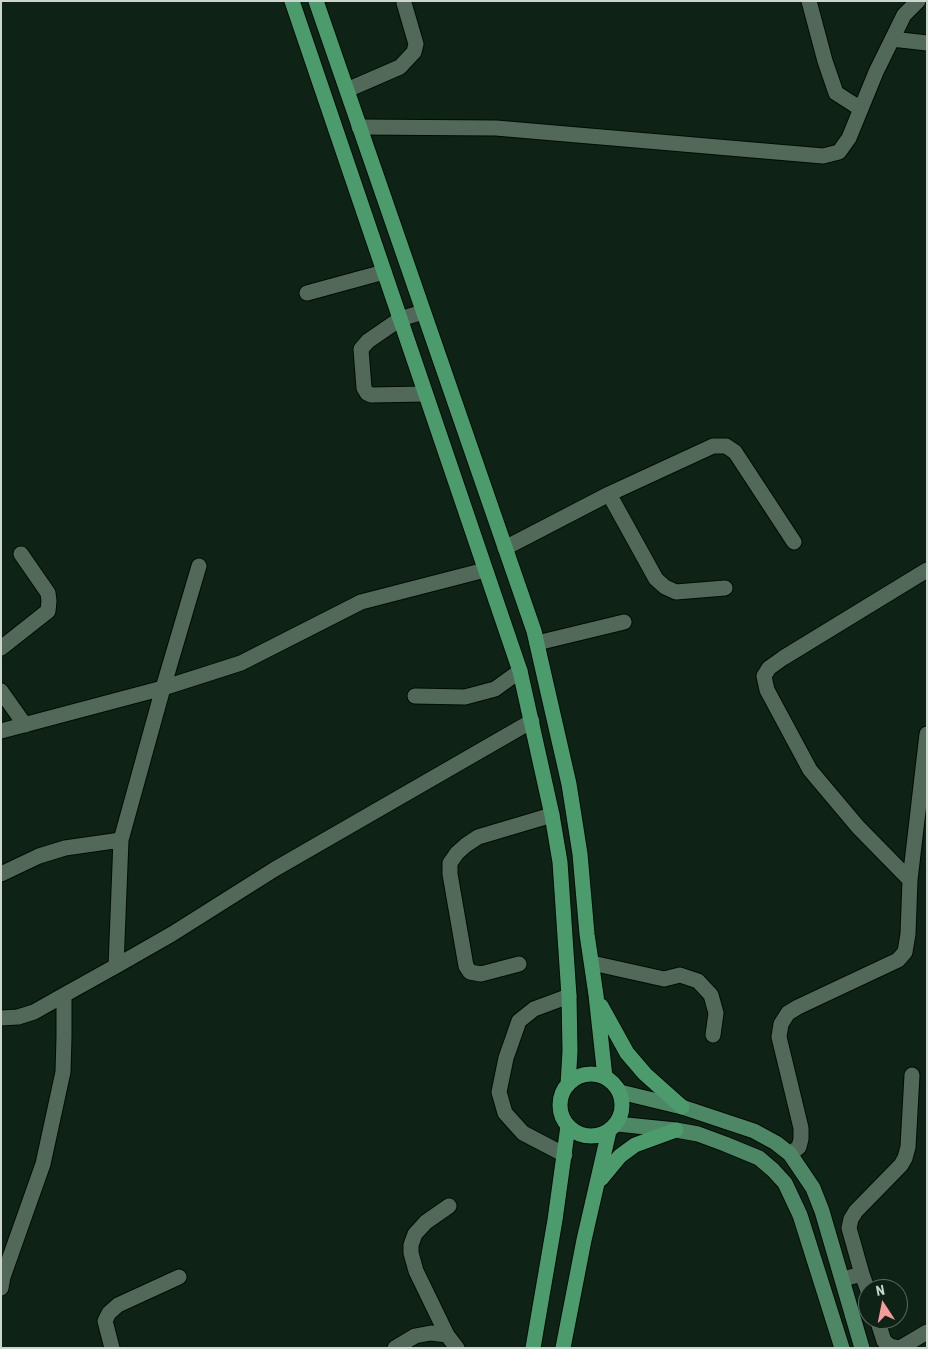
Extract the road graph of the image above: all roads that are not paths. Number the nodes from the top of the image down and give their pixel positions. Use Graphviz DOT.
graph roads {
  1 [pos="292,1"];
  2 [pos="316,1"];
  3 [pos="809,1"];
  4 [pos="918,1"];
  5 [pos="404,3"];
  6 [pos="892,39"];
  7 [pos="927,43"];
  8 [pos="347,90"];
  9 [pos="861,109"];
  10 [pos="360,127"];
  11 [pos="384,272"];
  12 [pos="308,293"];
  13 [pos="423,312"];
  14 [pos="400,319"];
  15 [pos="424,394"];
  16 [pos="609,494"];
  17 [pos="794,542"];
  18 [pos="505,548"];
  19 [pos="21,554"];
  20 [pos="199,566"];
  21 [pos="485,570"];
  22 [pos="927,570"];
  23 [pos="725,588"];
  24 [pos="624,622"];
  25 [pos="537,643"];
  26 [pos="1,648"];
  27 [pos="520,671"];
  28 [pos="163,688"];
  29 [pos="1,691"];
  30 [pos="415,696"];
  31 [pos="532,721"];
  32 [pos="25,724"];
  33 [pos="1,731"];
  34 [pos="927,734"];
  35 [pos="552,816"];
  36 [pos="121,840"];
  37 [pos="1,874"];
  38 [pos="910,880"];
  39 [pos="592,963"];
  40 [pos="519,964"];
  41 [pos="116,966"];
  42 [pos="64,995"];
  43 [pos="596,995"];
  44 [pos="569,996"];
  45 [pos="1,1018"];
  46 [pos="713,1035"];
  47 [pos="912,1075"];
  48 [pos="605,1077"];
  49 [pos="568,1084"];
  50 [pos="620,1092"];
  51 [pos="682,1107"];
  52 [pos="568,1126"];
  53 [pos="613,1127"];
  54 [pos="676,1130"];
  55 [pos="790,1154"];
  56 [pos="565,1155"];
  57 [pos="597,1184"];
  58 [pos="449,1206"];
  59 [pos="862,1274"];
  60 [pos="180,1277"];
  61 [pos="843,1279"];
  62 [pos="864,1279"];
  63 [pos="2,1281"];
  64 [pos="880,1329"];
  65 [pos="927,1332"];
  66 [pos="447,1335"];
  67 [pos="112,1348"];
  68 [pos="395,1348"];
  69 [pos="458,1348"];
  70 [pos="533,1348"];
  71 [pos="563,1348"];
  72 [pos="842,1348"];
  73 [pos="862,1348"];
  74 [pos="900,1348"];
  1 -- 11 [label="highway"];
  2 -- 8 [label="highway"];
  3 -- 9 [label="street"];
  4 -- 6 [label="street"];
  5 -- 8 [label="street"];
  6 -- 7 [label="street"];
  6 -- 9 [label="street"];
  8 -- 10 [label="highway"];
  9 -- 10 [label="street"];
  10 -- 13 [label="highway"];
  11 -- 12 [label="street"];
  11 -- 14 [label="highway"];
  13 -- 14 [label="street"];
  13 -- 18 [label="highway"];
  14 -- 15 [label="highway"];
  14 -- 15 [label="street"];
  15 -- 21 [label="highway"];
  16 -- 17 [label="street"];
  16 -- 18 [label="street"];
  16 -- 23 [label="street"];
  18 -- 25 [label="highway"];
  19 -- 26 [label="street"];
  20 -- 28 [label="street"];
  21 -- 27 [label="highway"];
  21 -- 28 [label="street"];
  22 -- 38 [label="street"];
  24 -- 25 [label="street"];
  25 -- 39 [label="highway"];
  27 -- 30 [label="street"];
  27 -- 31 [label="highway"];
  28 -- 32 [label="street"];
  28 -- 36 [label="street"];
  29 -- 32 [label="street"];
  31 -- 35 [label="highway"];
  31 -- 41 [label="street"];
  32 -- 33 [label="street"];
  34 -- 38 [label="street"];
  35 -- 40 [label="street"];
  35 -- 44 [label="highway"];
  36 -- 37 [label="street"];
  36 -- 41 [label="street"];
  38 -- 55 [label="street"];
  39 -- 43 [label="highway"];
  39 -- 46 [label="street"];
  41 -- 42 [label="street"];
  42 -- 45 [label="street"];
  42 -- 63 [label="street"];
  43 -- 48 [label="highway"];
  43 -- 51 [label="highway"];
  44 -- 49 [label="highway"];
  44 -- 56 [label="street"];
  47 -- 59 [label="street"];
  48 -- 49 [label="highway"];
  48 -- 50 [label="highway"];
  49 -- 52 [label="highway"];
  50 -- 51 [label="main road"];
  50 -- 53 [label="highway"];
  51 -- 55 [label="main road"];
  52 -- 53 [label="highway"];
  52 -- 56 [label="highway"];
  53 -- 54 [label="main road"];
  53 -- 57 [label="highway"];
  54 -- 57 [label="highway"];
  54 -- 72 [label="main road"];
  55 -- 61 [label="main road"];
  56 -- 70 [label="highway"];
  57 -- 71 [label="highway"];
  58 -- 66 [label="street"];
  59 -- 61 [label="street"];
  59 -- 62 [label="street"];
  60 -- 67 [label="street"];
  61 -- 73 [label="main road"];
  64 -- 74 [label="street"];
  65 -- 74 [label="street"];
  66 -- 68 [label="street"];
  66 -- 69 [label="street"];
}
